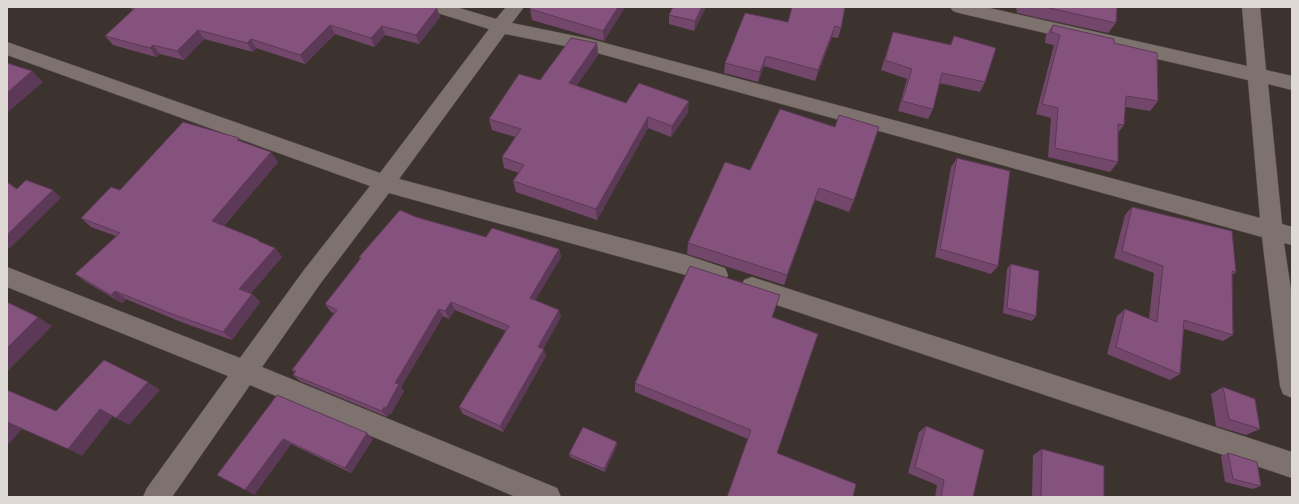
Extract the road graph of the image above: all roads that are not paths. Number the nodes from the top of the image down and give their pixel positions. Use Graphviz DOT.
graph roads {
  1 [pos="437,7"];
  2 [pos="514,7"];
  3 [pos="959,7"];
  4 [pos="1251,7"];
  5 [pos="501,27"];
  6 [pos="7,48"];
  7 [pos="1258,75"];
  8 [pos="1292,83"];
  9 [pos="384,184"];
  10 [pos="1272,231"];
  11 [pos="1292,236"];
  12 [pos="7,277"];
  13 [pos="245,371"];
  14 [pos="1292,386"];
  15 [pos="1292,465"];
  16 [pos="156,497"];
  17 [pos="548,497"];
  1 -- 5 [label="street"];
  2 -- 5 [label="street"];
  3 -- 7 [label="street"];
  4 -- 7 [label="street"];
  5 -- 9 [label="street"];
  5 -- 10 [label="street"];
  6 -- 9 [label="street"];
  7 -- 8 [label="street"];
  7 -- 10 [label="street"];
  9 -- 13 [label="street"];
  9 -- 15 [label="street"];
  10 -- 11 [label="street"];
  10 -- 14 [label="street"];
  12 -- 13 [label="street"];
  13 -- 16 [label="street"];
  13 -- 17 [label="street"];
}
